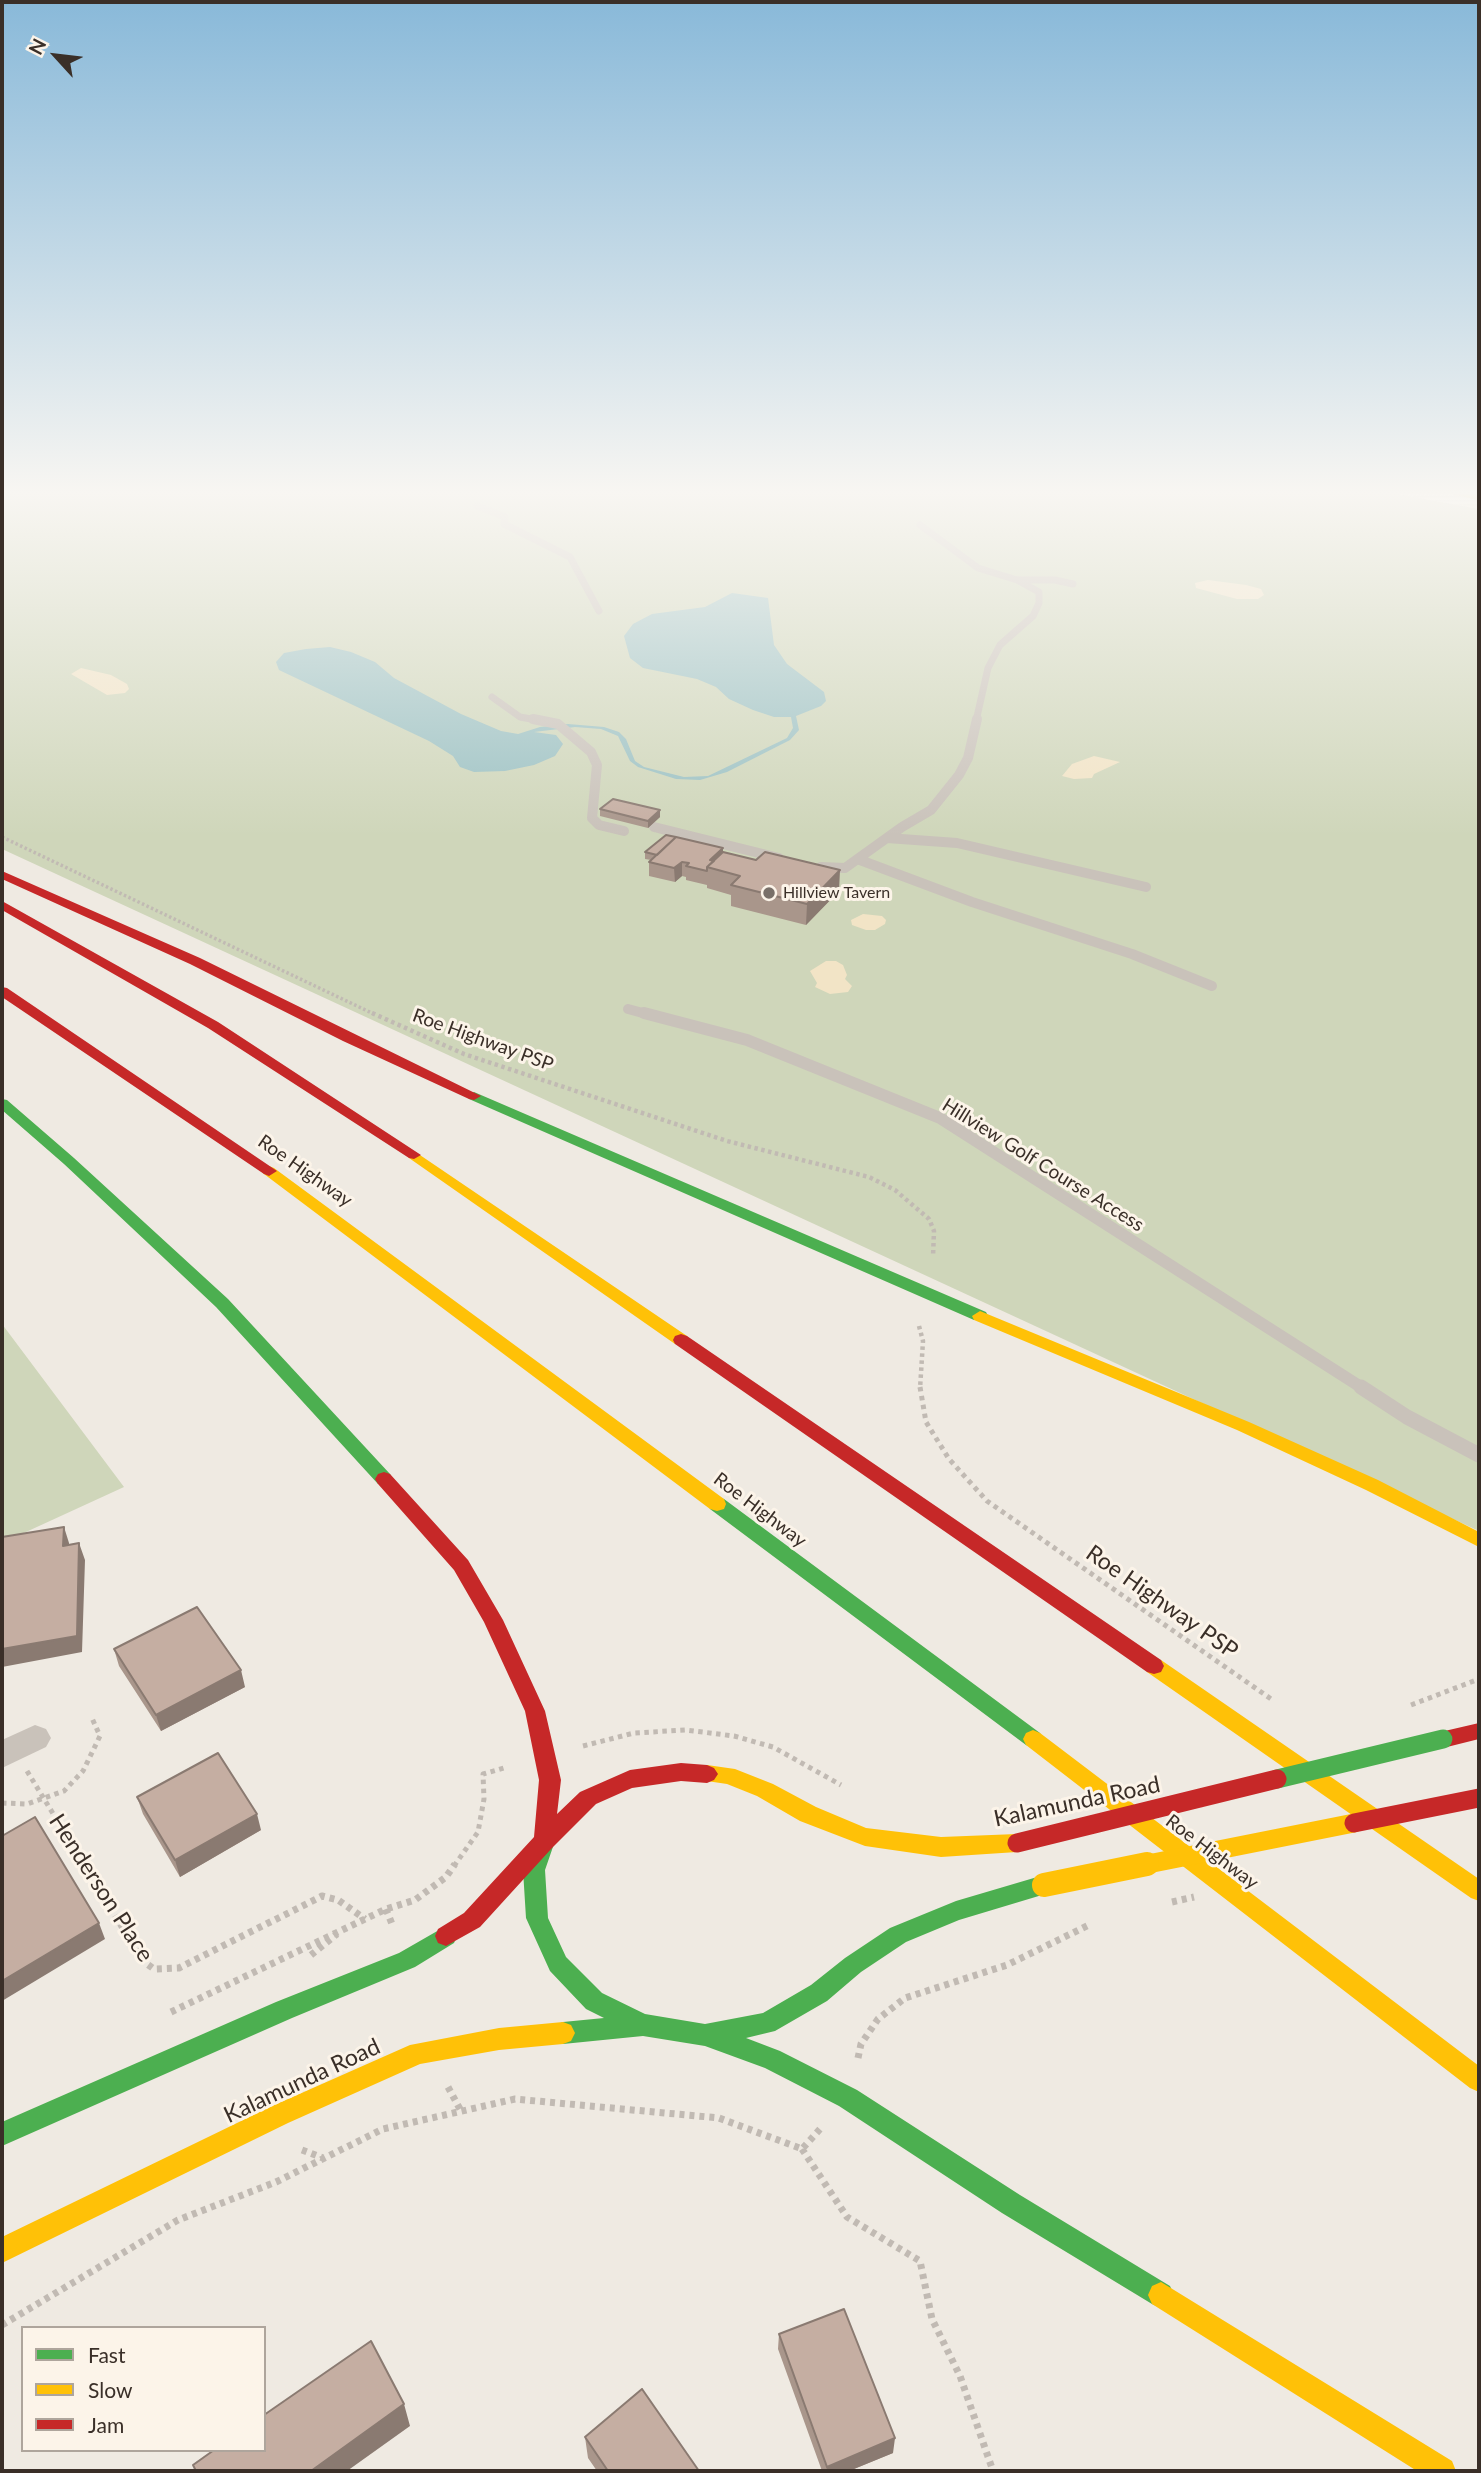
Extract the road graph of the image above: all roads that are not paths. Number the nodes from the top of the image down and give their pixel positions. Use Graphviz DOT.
graph roads {
  1 [pos="596,605"];
  2 [pos="1038,605"];
  3 [pos="599,611"];
  4 [pos="492,697"];
  5 [pos="654,827"];
  6 [pos="624,831"];
  7 [pos="887,838"];
  8 [pos="786,860"];
  9 [pos="859,860"];
  10 [pos="809,865"];
  11 [pos="2,875"];
  12 [pos="1146,887"];
  13 [pos="2,905"];
  14 [pos="1212,986"];
  15 [pos="2,991"];
  16 [pos="628,1009"];
  17 [pos="2,1103"];
  18 [pos="1479,1455"];
  19 [pos="1479,1540"];
  20 [pos="1479,1731"];
  21 [pos="1479,1798"];
  22 [pos="544,1841"];
  23 [pos="1479,1891"];
  24 [pos="643,2025"];
  25 [pos="705,2035"];
  26 [pos="1479,2080"];
  27 [pos="2,2134"];
  28 [pos="2,2249"];
  29 [pos="1442,2471"];
  1 -- 3 [label="lane"];
  2 -- 7 [label="lane"];
  4 -- 6 [label="lane"];
  5 -- 8 [label="lane"];
  7 -- 9 [label="lane"];
  7 -- 12 [label="lane"];
  9 -- 10 [label="lane"];
  9 -- 14 [label="lane"];
  11 -- 19 [label="main road"];
  13 -- 23 [label="main road"];
  15 -- 26 [label="main road, Roe Highway"];
  16 -- 18 [label="lane, Hillview Golf Course Access"];
  17 -- 22 [label="main road"];
  20 -- 22 [label="main road, Kalamunda Road, bridge"];
  21 -- 25 [label="main road, Kalamunda Road, bridge"];
  22 -- 24 [label="main road, Kalamunda Road"];
  22 -- 27 [label="main road, Kalamunda Road"];
  24 -- 25 [label="main road, Kalamunda Road"];
  24 -- 28 [label="main road, Kalamunda Road"];
  25 -- 29 [label="main road"];
}
